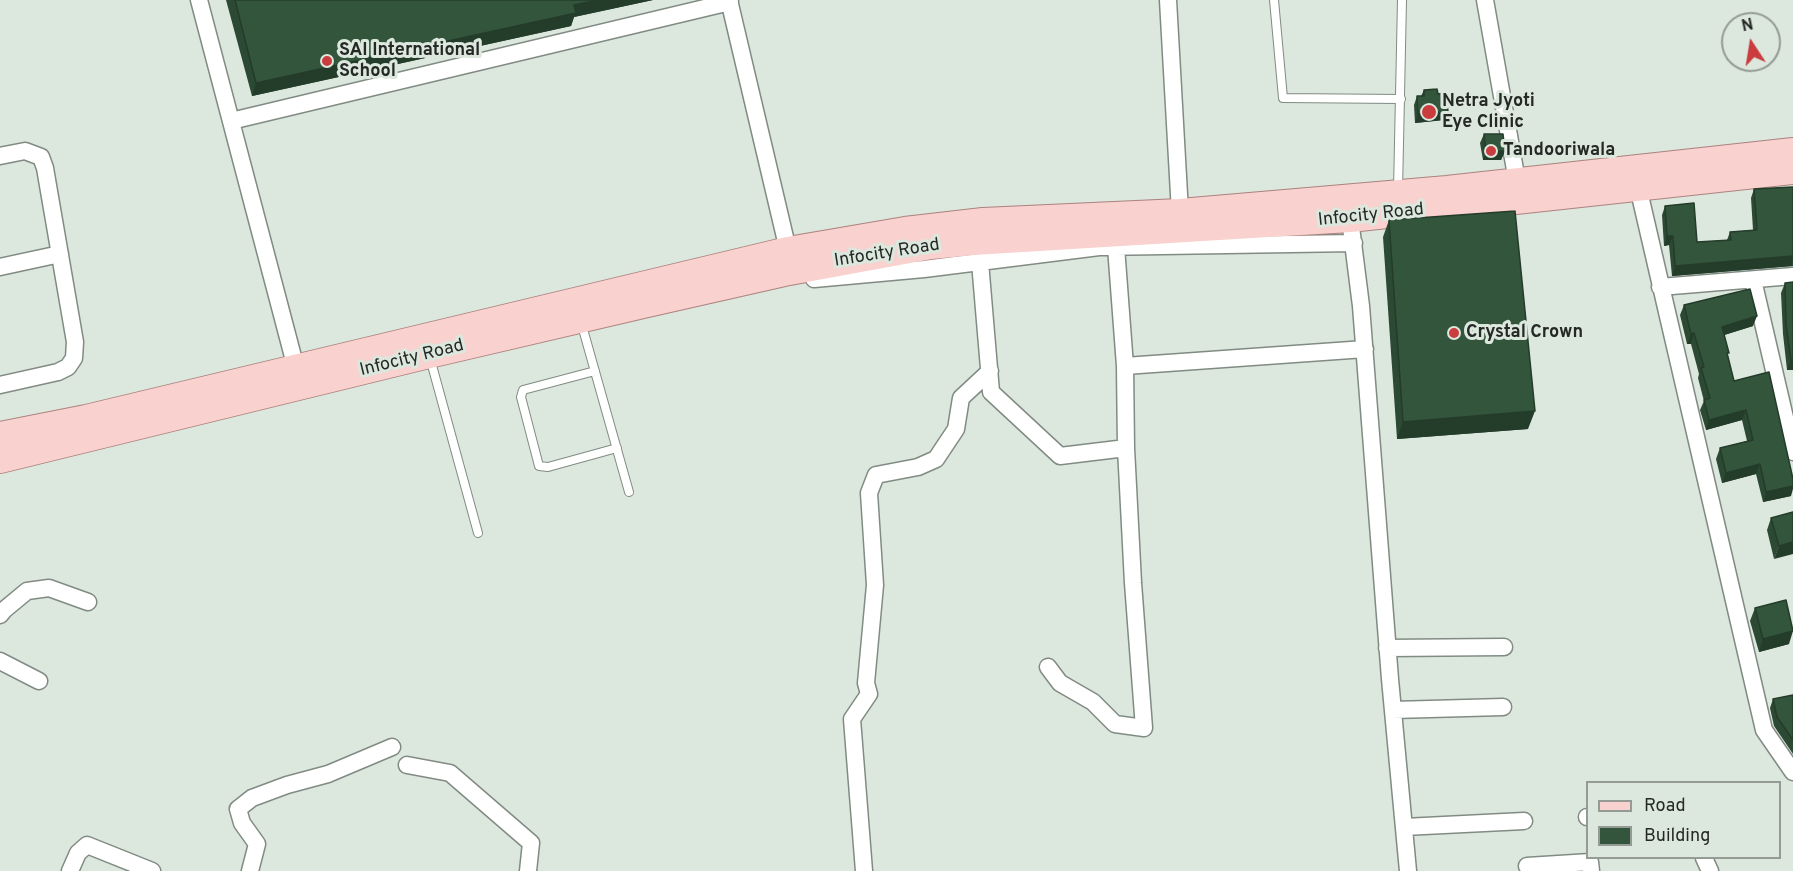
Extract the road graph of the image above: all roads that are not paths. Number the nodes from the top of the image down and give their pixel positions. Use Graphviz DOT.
graph roads {
  1 [pos="199,0"];
  2 [pos="1168,0"];
  3 [pos="1274,0"];
  4 [pos="1402,0"];
  5 [pos="1485,0"];
  6 [pos="730,1"];
  7 [pos="1401,99"];
  8 [pos="231,121"];
  9 [pos="1793,151"];
  10 [pos="0,156"];
  11 [pos="1793,171"];
  12 [pos="1517,181"];
  13 [pos="1793,181"];
  14 [pos="1398,192"];
  15 [pos="1639,192"];
  16 [pos="1180,212"];
  17 [pos="1056,227"];
  18 [pos="1352,230"];
  19 [pos="1116,247"];
  20 [pos="60,254"];
  21 [pos="786,261"];
  22 [pos="980,262"];
  23 [pos="0,267"];
  24 [pos="1793,276"];
  25 [pos="1752,280"];
  26 [pos="1660,287"];
  27 [pos="645,294"];
  28 [pos="580,319"];
  29 [pos="1365,349"];
  30 [pos="429,355"];
  31 [pos="1125,366"];
  32 [pos="296,368"];
  33 [pos="595,371"];
  34 [pos="990,371"];
  35 [pos="0,385"];
  36 [pos="181,406"];
  37 [pos="0,435"];
  38 [pos="617,448"];
  39 [pos="1126,448"];
  40 [pos="1793,452"];
  41 [pos="0,460"];
  42 [pos="629,492"];
  43 [pos="478,533"];
  44 [pos="88,602"];
  45 [pos="0,615"];
  46 [pos="1504,647"];
  47 [pos="1387,648"];
  48 [pos="0,661"];
  49 [pos="1048,667"];
  50 [pos="39,681"];
  51 [pos="1503,707"];
  52 [pos="1393,710"];
  53 [pos="392,747"];
  54 [pos="407,765"];
  55 [pos="1793,772"];
  56 [pos="1524,821"];
  57 [pos="1404,827"];
  58 [pos="1527,866"];
  59 [pos="70,871"];
  60 [pos="152,871"];
  61 [pos="250,871"];
  62 [pos="528,871"];
  63 [pos="864,871"];
  64 [pos="1408,871"];
  65 [pos="1591,871"];
  1 -- 8 [label="street"];
  2 -- 16 [label="street"];
  3 -- 7 [label="lane"];
  4 -- 7 [label="lane"];
  5 -- 12 [label="street"];
  6 -- 8 [label="street"];
  6 -- 21 [label="street"];
  7 -- 14 [label="lane"];
  8 -- 32 [label="street"];
  9 -- 12 [label="main road, Infocity Road"];
  10 -- 20 [label="street"];
  11 -- 15 [label="main road, Infocity Road"];
  12 -- 14 [label="main road, Infocity Road"];
  13 -- 15 [label="street"];
  14 -- 16 [label="main road, Infocity Road"];
  15 -- 18 [label="main road, Infocity Road"];
  15 -- 26 [label="street"];
  16 -- 17 [label="main road, Infocity Road"];
  17 -- 18 [label="main road, Infocity Road"];
  17 -- 21 [label="main road, Infocity Road"];
  18 -- 19 [label="street"];
  18 -- 29 [label="street"];
  19 -- 22 [label="street"];
  19 -- 31 [label="street"];
  20 -- 23 [label="street"];
  20 -- 35 [label="street"];
  21 -- 22 [label="street"];
  21 -- 27 [label="main road, Infocity Road"];
  22 -- 34 [label="street"];
  24 -- 25 [label="street"];
  25 -- 26 [label="street"];
  25 -- 40 [label="street"];
  26 -- 55 [label="street"];
  27 -- 28 [label="main road, Infocity Road"];
  27 -- 32 [label="main road, Infocity Road"];
  28 -- 30 [label="main road, Infocity Road"];
  28 -- 33 [label="lane"];
  29 -- 31 [label="street"];
  29 -- 47 [label="street"];
  30 -- 36 [label="main road, Infocity Road"];
  30 -- 43 [label="lane"];
  31 -- 39 [label="street"];
  32 -- 36 [label="main road, Infocity Road"];
  33 -- 38 [label="lane"];
  33 -- 38 [label="lane"];
  34 -- 39 [label="street"];
  34 -- 63 [label="street"];
  36 -- 37 [label="main road, Infocity Road"];
  36 -- 41 [label="main road, Infocity Road"];
  38 -- 42 [label="lane"];
  39 -- 49 [label="street"];
  44 -- 45 [label="street"];
  46 -- 47 [label="street"];
  47 -- 52 [label="street"];
  48 -- 50 [label="street"];
  51 -- 52 [label="street"];
  52 -- 57 [label="street"];
  53 -- 61 [label="street"];
  54 -- 62 [label="street"];
  56 -- 57 [label="street"];
  57 -- 64 [label="street"];
  58 -- 65 [label="street"];
  59 -- 60 [label="street"];
}
